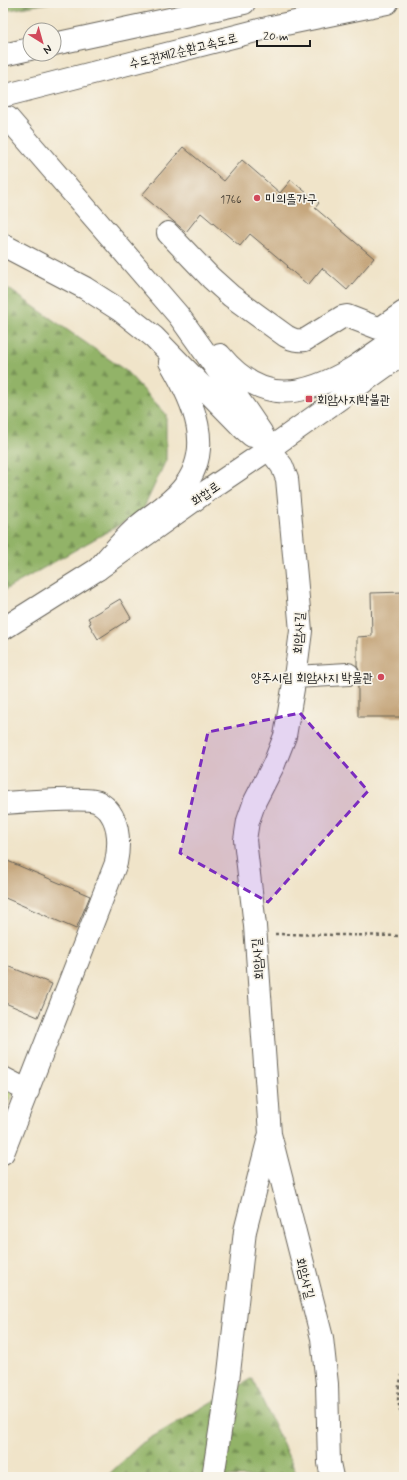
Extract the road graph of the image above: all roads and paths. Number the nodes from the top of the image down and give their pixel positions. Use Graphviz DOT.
graph roads {
  1 [pos="244,3"];
  2 [pos="388,3"];
  3 [pos="62,42"];
  4 [pos="22,51"];
  5 [pos="3,55"];
  6 [pos="6,95"];
  7 [pos="8,118"];
  8 [pos="168,233"];
  9 [pos="3,245"];
  10 [pos="404,312"];
  11 [pos="179,316"];
  12 [pos="404,334"];
  13 [pos="154,337"];
  14 [pos="404,353"];
  15 [pos="269,449"];
  16 [pos="98,569"];
  17 [pos="4,632"];
  18 [pos="348,674"];
  19 [pos="295,677"];
  20 [pos="3,803"];
  21 [pos="255,933"];
  22 [pos="404,936"];
  23 [pos="3,1078"];
  24 [pos="28,1090"];
  25 [pos="270,1134"];
  26 [pos="3,1153"];
  27 [pos="404,1368"];
  28 [pos="404,1430"];
  29 [pos="213,1477"];
  30 [pos="332,1477"];
  1 -- 3 [label="main road"];
  2 -- 6 [label="main road, 수도권제2순환고속도로"];
  4 -- 5 [label="main road"];
  7 -- 11 [label="main road"];
  8 -- 10 [label="main road"];
  9 -- 13 [label="main road"];
  11 -- 12 [label="main road"];
  11 -- 15 [label="main road"];
  13 -- 15 [label="main road"];
  13 -- 16 [label="main road"];
  14 -- 15 [label="main road, 화합로"];
  15 -- 16 [label="main road, 화합로"];
  15 -- 19 [label="main road, 회암사길"];
  16 -- 17 [label="main road, 화합로"];
  18 -- 19 [label="main road"];
  19 -- 21 [label="main road, 회암사길"];
  20 -- 24 [label="main road"];
  21 -- 22 [label="path"];
  21 -- 25 [label="main road, 회암사길"];
  23 -- 24 [label="main road"];
  24 -- 26 [label="main road"];
  25 -- 29 [label="main road"];
  25 -- 30 [label="main road, 회암사길"];
  27 -- 28 [label="path"];
}
